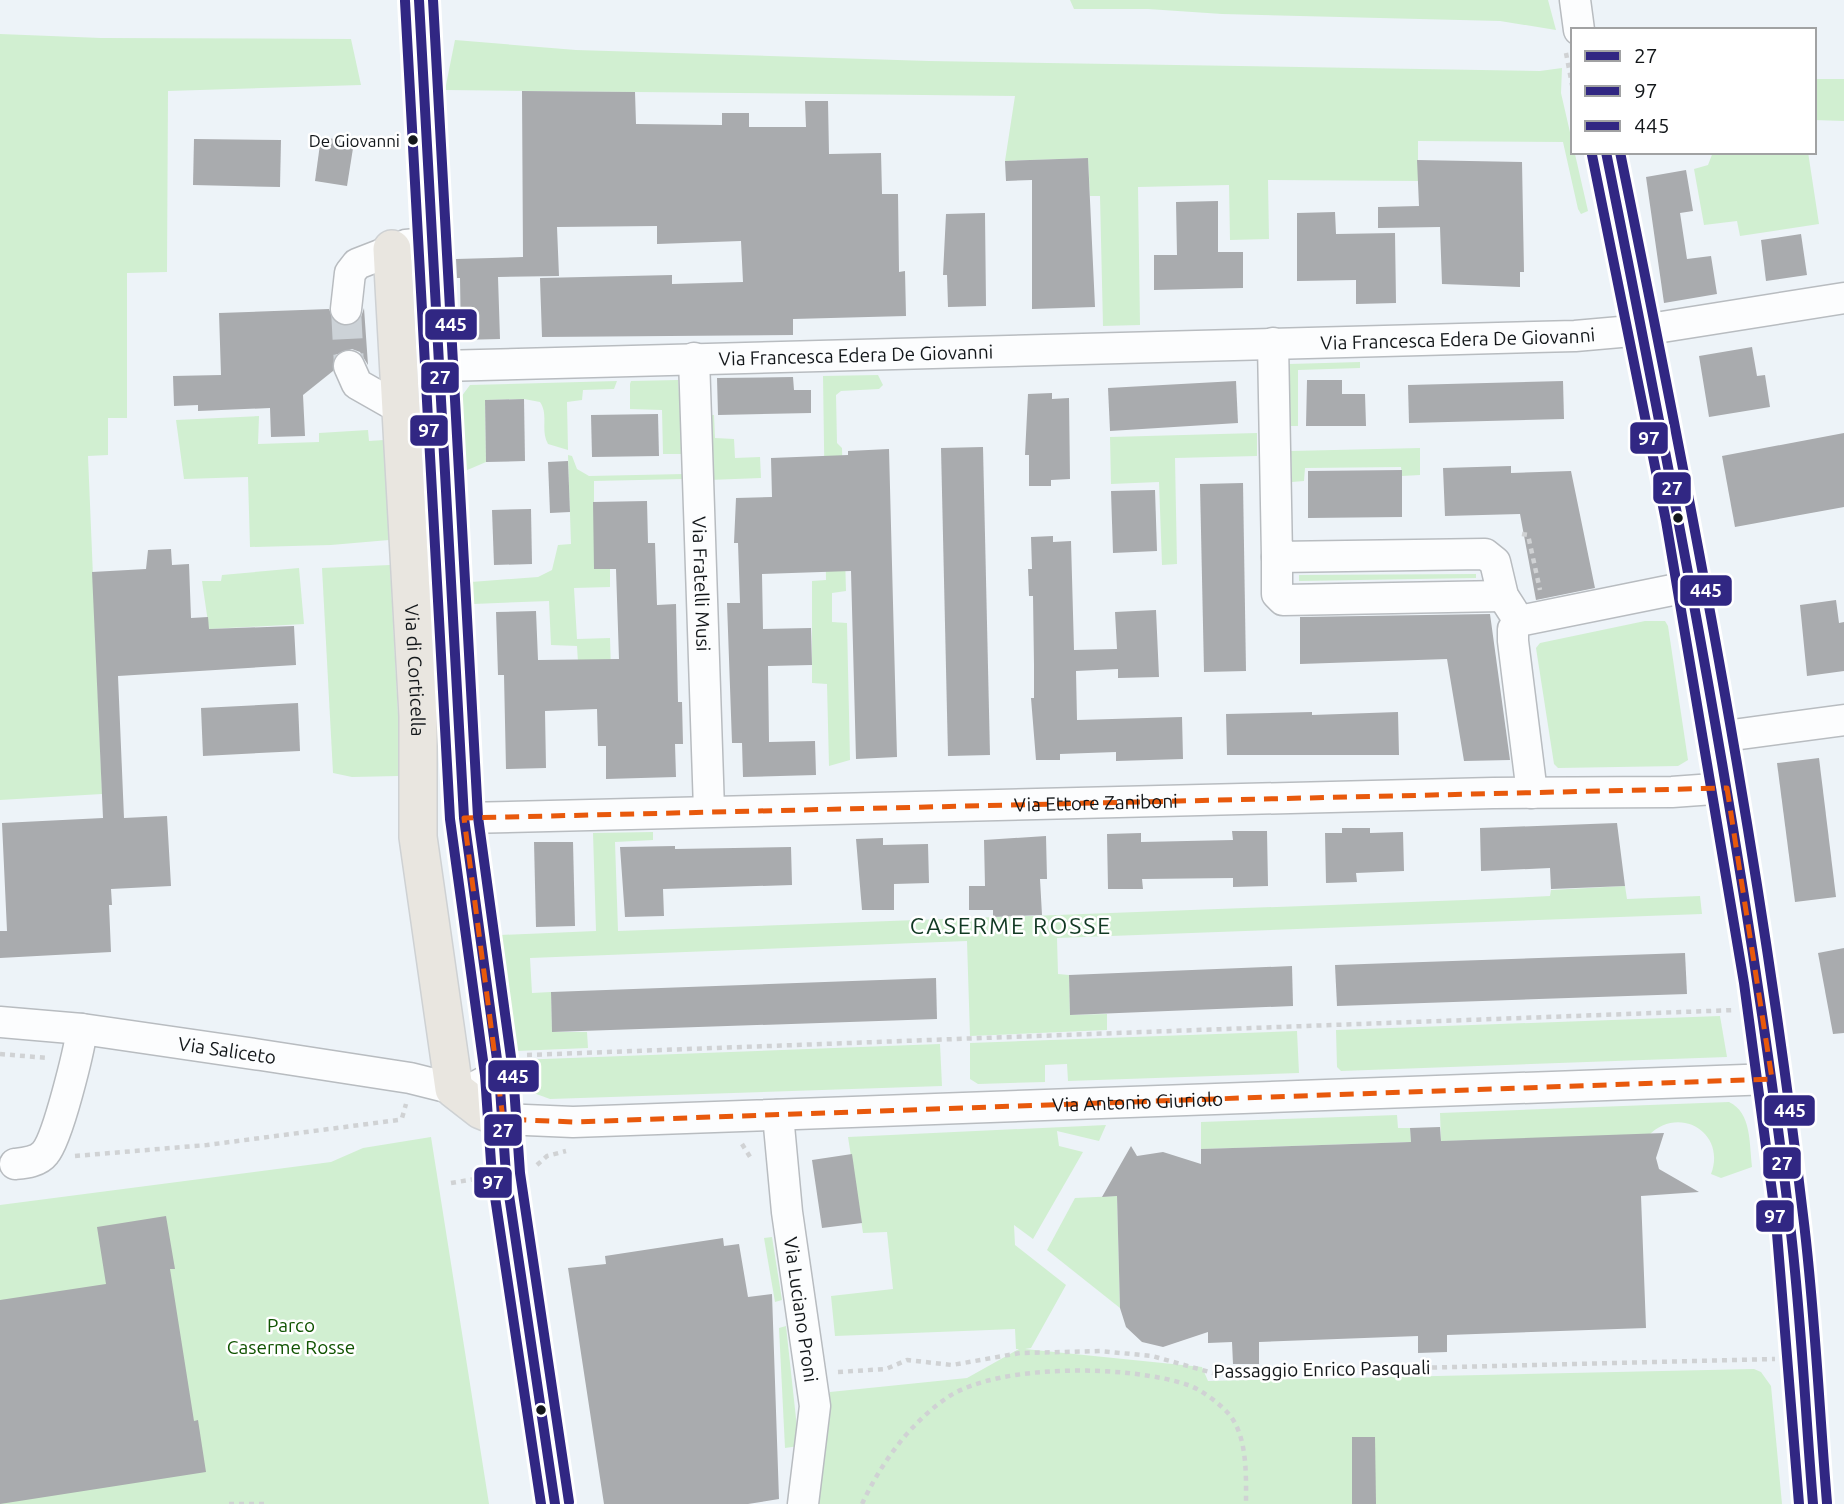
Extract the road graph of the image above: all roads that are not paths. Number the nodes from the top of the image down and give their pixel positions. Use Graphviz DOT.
graph roads {
  1 [pos="1575,0"];
  2 [pos="1579,28"];
  3 [pos="420,40"];
  4 [pos="1606,154"];
  5 [pos="392,249"];
  6 [pos="433,252"];
  7 [pos="1844,298"];
  8 [pos="346,309"];
  9 [pos="1643,330"];
  10 [pos="1273,343"];
  11 [pos="694,358"];
  12 [pos="349,366"];
  13 [pos="440,366"];
  14 [pos="401,401"];
  15 [pos="1277,557"];
  16 [pos="1692,586"];
  17 [pos="1511,608"];
  18 [pos="1844,720"];
  19 [pos="1718,737"];
  20 [pos="1727,788"];
  21 [pos="1532,793"];
  22 [pos="709,810"];
  23 [pos="464,818"];
  24 [pos="0,1022"];
  25 [pos="82,1029"];
  26 [pos="512,1065"];
  27 [pos="1772,1079"];
  28 [pos="454,1089"];
  29 [pos="778,1115"];
  30 [pos="503,1119"];
  31 [pos="27,1161"];
  32 [pos="555,1504"];
  33 [pos="803,1504"];
  34 [pos="1813,1504"];
  1 -- 2 [label="street"];
  3 -- 6 [label="main road"];
  4 -- 9 [label="street"];
  5 -- 6 [label="street"];
  5 -- 8 [label="street"];
  5 -- 14 [label="main road, Via di Corticella"];
  6 -- 13 [label="main road"];
  7 -- 9 [label="street, Via Francesca Edera De Giovanni"];
  9 -- 10 [label="street, Via Francesca Edera De Giovanni"];
  9 -- 16 [label="street"];
  10 -- 11 [label="street, Via Francesca Edera De Giovanni"];
  10 -- 15 [label="street"];
  11 -- 13 [label="street, Via Francesca Edera De Giovanni"];
  11 -- 22 [label="street, Via Fratelli Musi"];
  12 -- 14 [label="street"];
  13 -- 14 [label="main road"];
  13 -- 23 [label="main road"];
  14 -- 28 [label="main road, Via di Corticella"];
  15 -- 17 [label="street"];
  15 -- 17 [label="street"];
  16 -- 17 [label="street"];
  16 -- 19 [label="street"];
  17 -- 21 [label="street"];
  18 -- 19 [label="street"];
  19 -- 20 [label="street"];
  20 -- 21 [label="street, Via Ettore Zaniboni"];
  20 -- 27 [label="street"];
  21 -- 22 [label="street, Via Ettore Zaniboni"];
  22 -- 23 [label="street, Via Ettore Zaniboni"];
  23 -- 26 [label="main road"];
  24 -- 25 [label="street, Via Saliceto"];
  25 -- 28 [label="street, Via Saliceto"];
  25 -- 31 [label="street"];
  26 -- 28 [label="street"];
  26 -- 30 [label="main road"];
  27 -- 29 [label="street, Via Antonio Giuriolo"];
  27 -- 34 [label="street"];
  28 -- 30 [label="main road"];
  29 -- 30 [label="street, Via Antonio Giuriolo"];
  29 -- 33 [label="street, Via Luciano Proni"];
  30 -- 32 [label="main road"];
}
